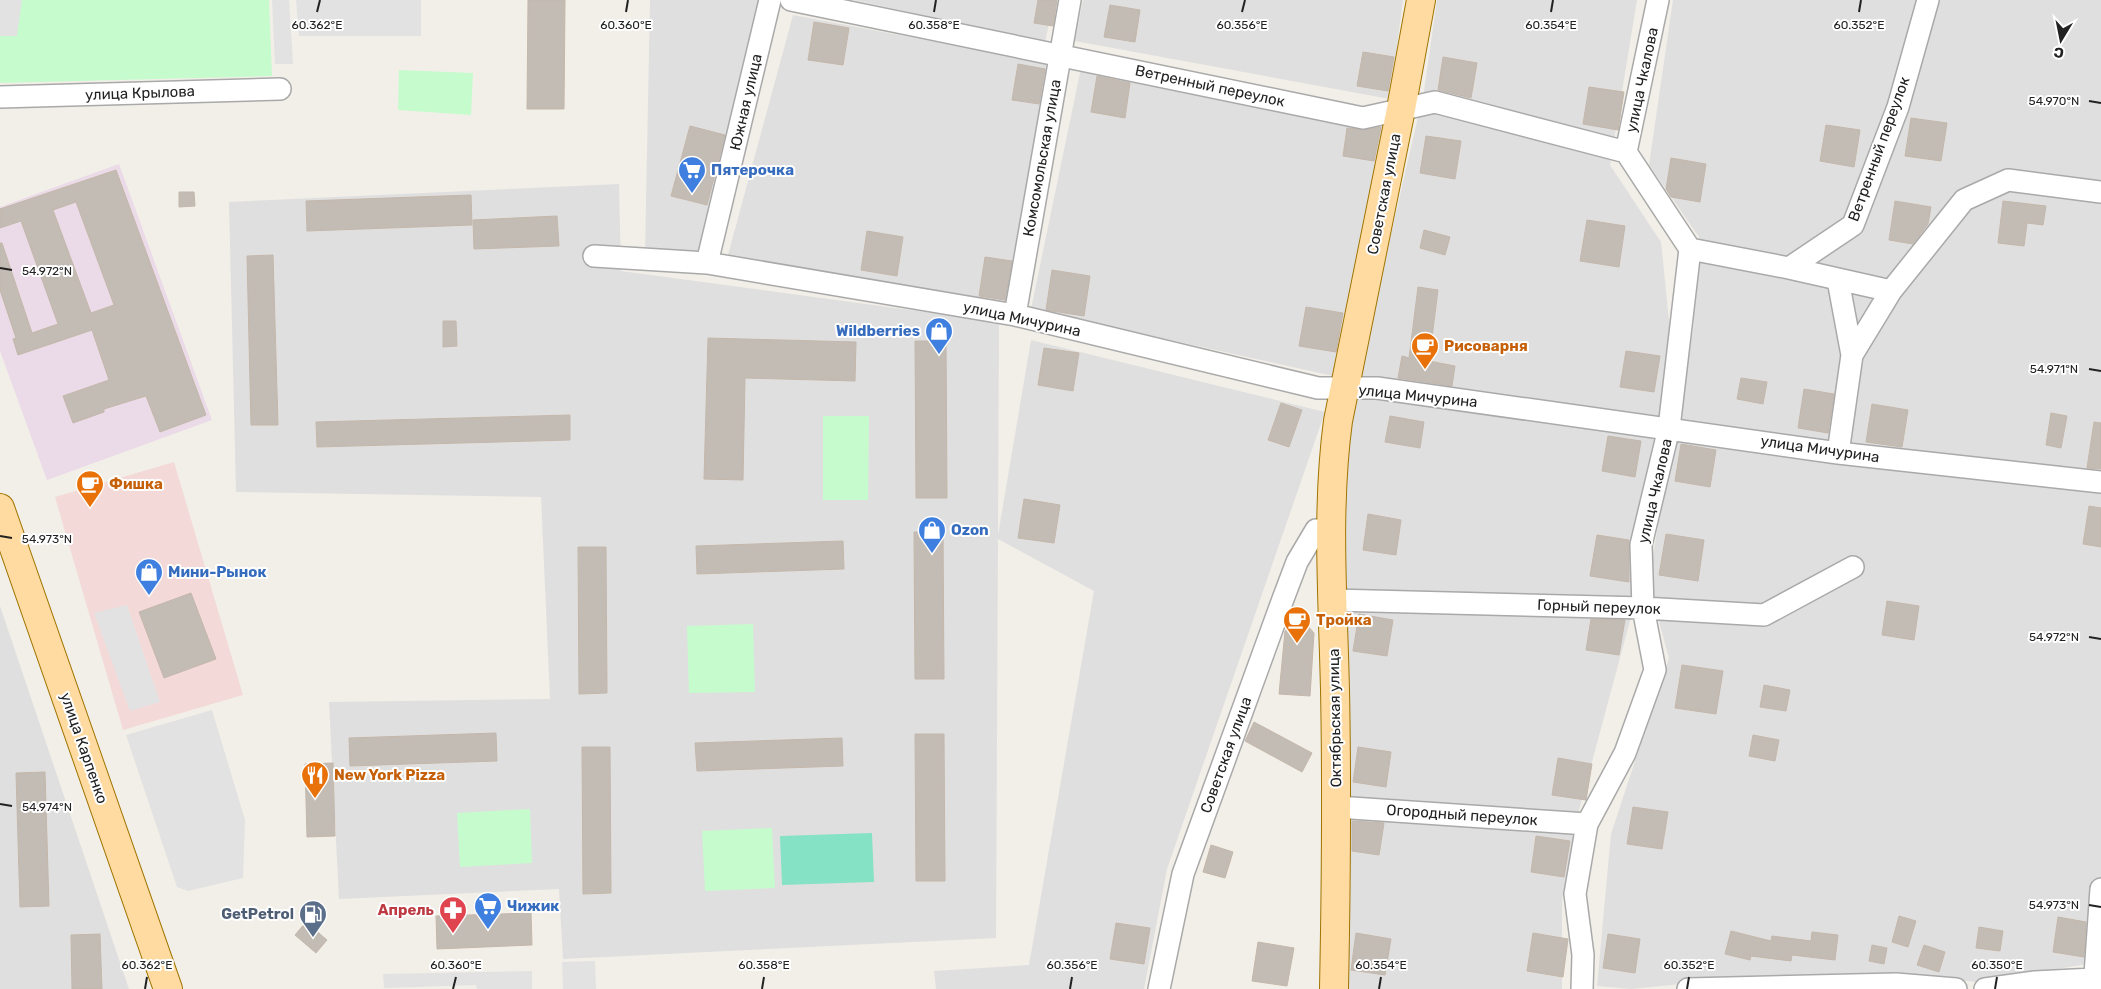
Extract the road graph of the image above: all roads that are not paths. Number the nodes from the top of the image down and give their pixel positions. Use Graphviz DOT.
graph roads {
  1 [pos="770,0"];
  2 [pos="791,0"];
  3 [pos="1070,0"];
  4 [pos="1421,0"];
  5 [pos="1658,0"];
  6 [pos="1928,0"];
  7 [pos="1060,56"];
  8 [pos="280,89"];
  9 [pos="0,97"];
  10 [pos="1401,109"];
  11 [pos="1626,152"];
  12 [pos="2101,192"];
  13 [pos="1690,249"];
  14 [pos="594,256"];
  15 [pos="707,263"];
  16 [pos="1789,268"];
  17 [pos="1838,280"];
  18 [pos="1891,291"];
  19 [pos="1015,315"];
  20 [pos="1852,355"];
  21 [pos="1345,388"];
  22 [pos="1670,428"];
  23 [pos="1838,453"];
  24 [pos="2101,482"];
  25 [pos="0,508"];
  26 [pos="1316,530"];
  27 [pos="1853,567"];
  28 [pos="1332,600"];
  29 [pos="1643,608"];
  30 [pos="1337,807"];
  31 [pos="1587,824"];
  32 [pos="2101,889"];
  33 [pos="2094,984"];
  34 [pos="1896,986"];
  35 [pos="168,989"];
  36 [pos="1159,989"];
  37 [pos="1334,989"];
  38 [pos="1582,989"];
  39 [pos="1688,989"];
  40 [pos="1956,989"];
  41 [pos="1985,989"];
  1 -- 15 [label="street, Южная улица"];
  2 -- 7 [label="street, Ветренный переулок"];
  3 -- 7 [label="street, Комсомольская улица"];
  4 -- 10 [label="main road, Советская улица"];
  5 -- 11 [label="street, улица Чкалова"];
  6 -- 16 [label="street, Ветренный переулок"];
  7 -- 10 [label="street, Ветренный переулок"];
  7 -- 19 [label="street, Комсомольская улица"];
  8 -- 9 [label="street, улица Крылова"];
  10 -- 11 [label="street, Ветренный переулок"];
  10 -- 21 [label="main road, Советская улица"];
  11 -- 13 [label="street, улица Чкалова"];
  12 -- 18 [label="street"];
  13 -- 16 [label="street"];
  13 -- 22 [label="street, улица Чкалова"];
  14 -- 15 [label="street, улица Мичурина"];
  15 -- 19 [label="street, улица Мичурина"];
  16 -- 17 [label="street"];
  17 -- 18 [label="street"];
  17 -- 20 [label="street"];
  18 -- 20 [label="street"];
  19 -- 21 [label="street, улица Мичурина"];
  20 -- 23 [label="street"];
  21 -- 22 [label="street, улица Мичурина"];
  21 -- 28 [label="main road, Октябрьская улица"];
  22 -- 23 [label="street, улица Мичурина"];
  22 -- 29 [label="street, улица Чкалова"];
  23 -- 24 [label="street, улица Мичурина"];
  25 -- 35 [label="main road, улица Карпенко"];
  26 -- 36 [label="street, Советская улица"];
  27 -- 29 [label="street, Горный переулок"];
  28 -- 29 [label="street, Горный переулок"];
  28 -- 30 [label="main road, Октябрьская улица"];
  29 -- 31 [label="street, улица Чкалова"];
  30 -- 31 [label="street, Огородный переулок"];
  30 -- 37 [label="main road, Октябрьская улица"];
  31 -- 38 [label="street, улица Чкалова"];
  32 -- 33 [label="street"];
  33 -- 41 [label="street"];
  34 -- 39 [label="street"];
  34 -- 40 [label="street"];
}
